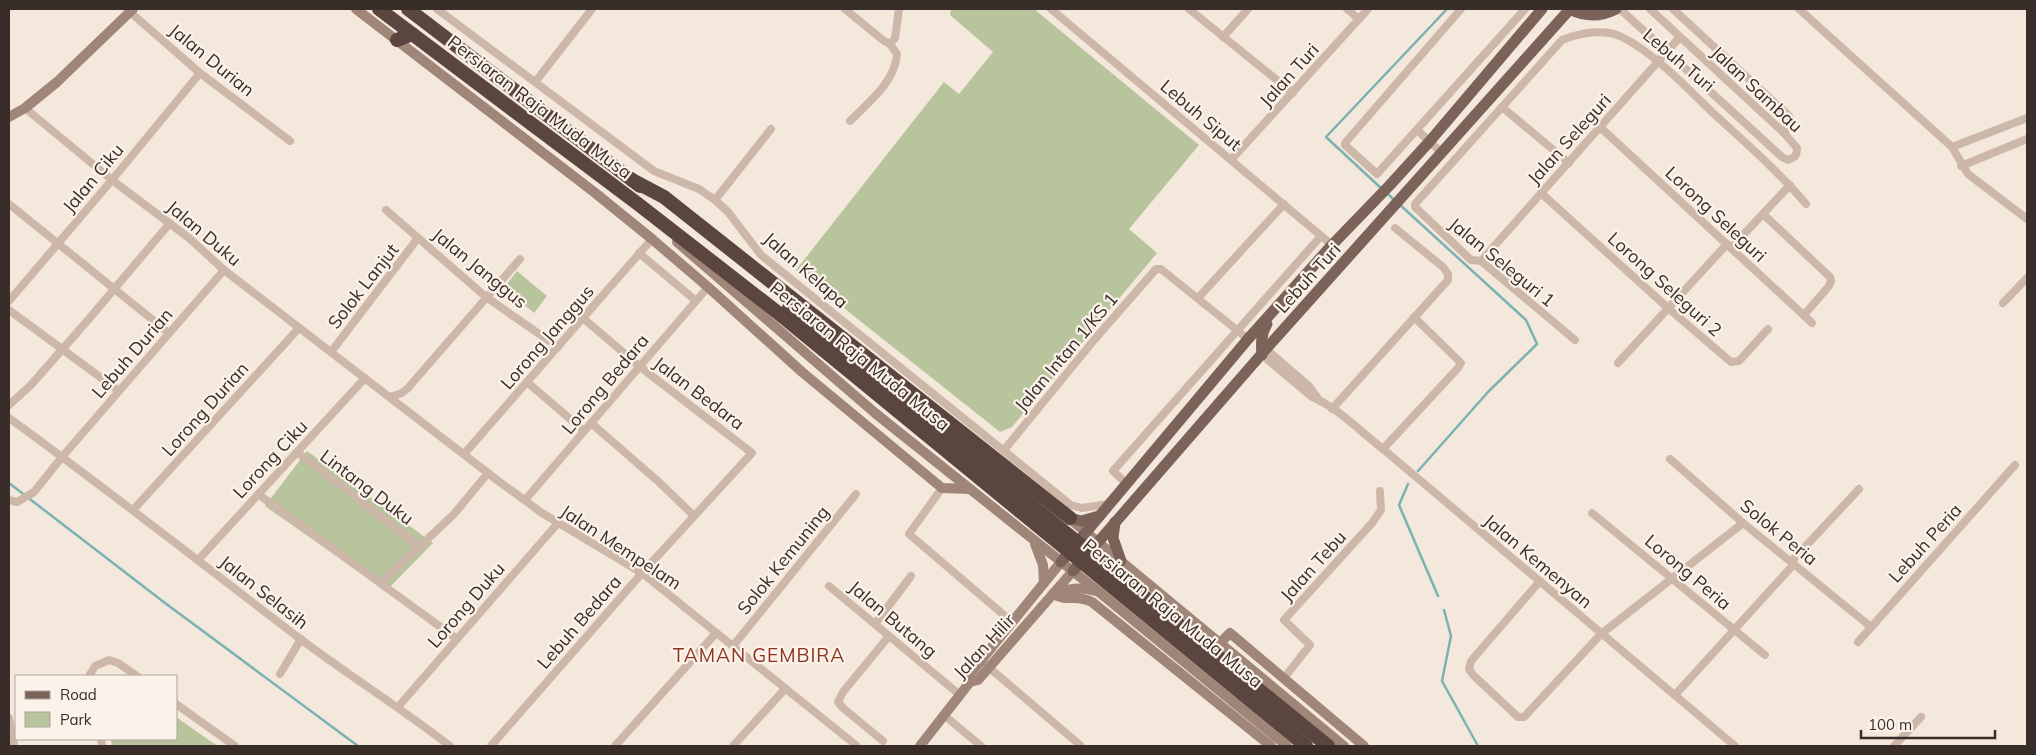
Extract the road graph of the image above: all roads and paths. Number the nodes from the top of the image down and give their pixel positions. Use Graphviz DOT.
graph roads {
  1 [pos="356,9"];
  2 [pos="380,9"];
  3 [pos="408,9"];
  4 [pos="437,9"];
  5 [pos="592,9"];
  6 [pos="845,9"];
  7 [pos="899,9"];
  8 [pos="1051,9"];
  9 [pos="1189,9"];
  10 [pos="1248,9"];
  11 [pos="1347,9"];
  12 [pos="1368,9"];
  13 [pos="1461,9"];
  14 [pos="1525,9"];
  15 [pos="1542,9"];
  16 [pos="1570,9"];
  17 [pos="1618,9"];
  18 [pos="1650,9"];
  19 [pos="1673,9"];
  20 [pos="1799,9"];
  21 [pos="131,10"];
  22 [pos="1359,19"];
  23 [pos="412,34"];
  24 [pos="1223,37"];
  25 [pos="1679,38"];
  26 [pos="397,40"];
  27 [pos="890,44"];
  28 [pos="1668,51"];
  29 [pos="1658,62"];
  30 [pos="200,73"];
  31 [pos="536,81"];
  32 [pos="1293,93"];
  33 [pos="1502,107"];
  34 [pos="25,108"];
  35 [pos="9,117"];
  36 [pos="2027,118"];
  37 [pos="850,121"];
  38 [pos="1600,128"];
  39 [pos="772,129"];
  40 [pos="1417,130"];
  41 [pos="1784,133"];
  42 [pos="2027,139"];
  43 [pos="290,141"];
  44 [pos="1430,141"];
  45 [pos="1952,147"];
  46 [pos="1442,153"];
  47 [pos="1231,160"];
  48 [pos="1569,163"];
  49 [pos="1962,166"];
  50 [pos="112,180"];
  51 [pos="632,180"];
  52 [pos="1790,185"];
  53 [pos="1541,193"];
  54 [pos="715,200"];
  55 [pos="9,204"];
  56 [pos="638,204"];
  57 [pos="1284,204"];
  58 [pos="1415,204"];
  59 [pos="1806,204"];
  60 [pos="386,210"];
  61 [pos="1763,214"];
  62 [pos="2027,220"];
  63 [pos="170,223"];
  64 [pos="1395,228"];
  65 [pos="1321,236"];
  66 [pos="418,238"];
  67 [pos="652,239"];
  68 [pos="56,244"];
  69 [pos="1332,245"];
  70 [pos="1729,246"];
  71 [pos="639,254"];
  72 [pos="520,259"];
  73 [pos="1481,261"];
  74 [pos="224,270"];
  75 [pos="2027,278"];
  76 [pos="708,287"];
  77 [pos="114,289"];
  78 [pos="486,297"];
  79 [pos="1198,298"];
  80 [pos="696,300"];
  81 [pos="9,301"];
  82 [pos="2002,303"];
  83 [pos="1276,308"];
  84 [pos="1668,308"];
  85 [pos="9,310"];
  86 [pos="786,312"];
  87 [pos="1804,315"];
  88 [pos="1414,317"];
  89 [pos="583,318"];
  90 [pos="1812,323"];
  91 [pos="299,328"];
  92 [pos="1237,329"];
  93 [pos="1768,329"];
  94 [pos="169,334"];
  95 [pos="1248,340"];
  96 [pos="1575,340"];
  97 [pos="558,346"];
  98 [pos="62,349"];
  99 [pos="331,352"];
  100 [pos="1264,352"];
  101 [pos="1618,363"];
  102 [pos="639,366"];
  103 [pos="365,378"];
  104 [pos="527,382"];
  105 [pos="119,391"];
  106 [pos="390,397"];
  107 [pos="9,405"];
  108 [pos="1332,408"];
  109 [pos="875,413"];
  110 [pos="9,418"];
  111 [pos="952,418"];
  112 [pos="591,423"];
  113 [pos="867,425"];
  114 [pos="584,431"];
  115 [pos="1383,449"];
  116 [pos="1004,450"];
  117 [pos="297,452"];
  118 [pos="752,453"];
  119 [pos="464,454"];
  120 [pos="62,456"];
  121 [pos="1670,459"];
  122 [pos="2015,465"];
  123 [pos="488,473"];
  124 [pos="1035,484"];
  125 [pos="1127,484"];
  126 [pos="942,488"];
  127 [pos="1859,489"];
  128 [pos="970,490"];
  129 [pos="1380,490"];
  130 [pos="258,494"];
  131 [pos="856,494"];
  132 [pos="9,500"];
  133 [pos="524,500"];
  134 [pos="1111,504"];
  135 [pos="133,510"];
  136 [pos="1592,512"];
  137 [pos="1101,515"];
  138 [pos="694,516"];
  139 [pos="1003,516"];
  140 [pos="1070,518"];
  141 [pos="1116,520"];
  142 [pos="558,523"];
  143 [pos="1744,523"];
  144 [pos="1086,532"];
  145 [pos="1032,538"];
  146 [pos="1097,541"];
  147 [pos="419,546"];
  148 [pos="198,560"];
  149 [pos="1121,561"];
  150 [pos="1061,562"];
  151 [pos="1792,563"];
  152 [pos="1073,571"];
  153 [pos="642,573"];
  154 [pos="911,576"];
  155 [pos="1138,577"];
  156 [pos="1671,578"];
  157 [pos="1540,581"];
  158 [pos="381,583"];
  159 [pos="1044,583"];
  160 [pos="829,586"];
  161 [pos="1099,592"];
  162 [pos="1053,594"];
  163 [pos="1116,605"];
  164 [pos="1012,622"];
  165 [pos="875,624"];
  166 [pos="1871,627"];
  167 [pos="1734,630"];
  168 [pos="716,633"];
  169 [pos="1601,634"];
  170 [pos="888,636"];
  171 [pos="301,639"];
  172 [pos="457,639"];
  173 [pos="1858,642"];
  174 [pos="1220,644"];
  175 [pos="733,646"];
  176 [pos="1765,655"];
  177 [pos="981,661"];
  178 [pos="989,668"];
  179 [pos="280,674"];
  180 [pos="90,675"];
  181 [pos="136,675"];
  182 [pos="970,678"];
  183 [pos="1284,678"];
  184 [pos="1216,688"];
  185 [pos="785,690"];
  186 [pos="1675,694"];
  187 [pos="960,695"];
  188 [pos="178,706"];
  189 [pos="398,707"];
  190 [pos="945,716"];
  191 [pos="1921,717"];
  192 [pos="9,718"];
  193 [pos="1341,727"];
  194 [pos="1252,730"];
  195 [pos="1328,740"];
  196 [pos="884,741"];
  197 [pos="230,745"];
  198 [pos="1077,745"];
  199 [pos="14,746"];
  200 [pos="450,746"];
  201 [pos="491,746"];
  202 [pos="615,746"];
  203 [pos="733,746"];
  204 [pos="857,746"];
  205 [pos="920,746"];
  206 [pos="980,746"];
  207 [pos="1271,746"];
  208 [pos="1287,746"];
  209 [pos="1306,746"];
  210 [pos="1344,746"];
  211 [pos="1364,746"];
  212 [pos="1735,746"];
  213 [pos="1894,746"];
  1 -- 26 [label="street"];
  2 -- 23 [label="highway, Persiaran Raja Muda Musa"];
  3 -- 51 [label="highway, Persiaran Raja Muda Musa"];
  4 -- 31 [label="street, Jalan Kelapa"];
  5 -- 31 [label="street"];
  6 -- 27 [label="street"];
  7 -- 27 [label="street"];
  8 -- 47 [label="street, Lebuh Siput"];
  9 -- 24 [label="street"];
  10 -- 24 [label="street"];
  11 -- 22 [label="street"];
  12 -- 22 [label="street, Jalan Turi"];
  13 -- 40 [label="street"];
  14 -- 40 [label="street"];
  15 -- 44 [label="main road, Lebuh Turi"];
  16 -- 17 [label="main road, Lebuh Turi"];
  16 -- 46 [label="main road, Lebuh Turi"];
  17 -- 28 [label="street, Jalan Sambau"];
  18 -- 25 [label="street, Jalan Sambau"];
  19 -- 41 [label="street"];
  20 -- 45 [label="street"];
  21 -- 30 [label="street, Jalan Durian"];
  21 -- 34 [label="street"];
  22 -- 32 [label="street, Jalan Turi"];
  23 -- 26 [label="highway"];
  23 -- 56 [label="highway, Persiaran Raja Muda Musa"];
  24 -- 32 [label="street"];
  25 -- 28 [label="street, Jalan Seleguri"];
  25 -- 41 [label="street, Jalan Sambau"];
  26 -- 67 [label="street"];
  27 -- 37 [label="street"];
  28 -- 29 [label="street, Jalan Seleguri"];
  28 -- 41 [label="street, Jalan Sambau"];
  29 -- 33 [label="street, Lebuh Turi"];
  29 -- 38 [label="street, Jalan Seleguri"];
  29 -- 52 [label="street, Lebuh Turi"];
  30 -- 43 [label="street, Jalan Durian"];
  30 -- 50 [label="street, Jalan Ciku"];
  31 -- 54 [label="street, Jalan Kelapa"];
  32 -- 47 [label="street, Jalan Turi"];
  33 -- 48 [label="street"];
  33 -- 58 [label="street, Lebuh Turi"];
  34 -- 35 [label="street"];
  34 -- 50 [label="street, Jalan Duku"];
  36 -- 45 [label="street"];
  38 -- 48 [label="street, Jalan Seleguri"];
  38 -- 70 [label="street, Lorong Seleguri"];
  39 -- 54 [label="street"];
  40 -- 44 [label="street"];
  42 -- 49 [label="street"];
  44 -- 46 [label="street"];
  44 -- 69 [label="main road, Lebuh Turi"];
  45 -- 49 [label="street"];
  46 -- 100 [label="main road, Lebuh Turi"];
  47 -- 57 [label="street, Lebuh Siput"];
  48 -- 53 [label="street, Jalan Seleguri"];
  49 -- 62 [label="street"];
  50 -- 63 [label="street, Jalan Duku"];
  50 -- 68 [label="street, Jalan Ciku"];
  51 -- 86 [label="highway, Persiaran Raja Muda Musa"];
  51 -- 111 [label="highway"];
  52 -- 59 [label="street, Lebuh Turi"];
  52 -- 61 [label="street"];
  53 -- 73 [label="street, Jalan Seleguri"];
  53 -- 84 [label="street, Lorong Seleguri 2"];
  54 -- 111 [label="street, Jalan Kelapa"];
  55 -- 68 [label="street"];
  56 -- 86 [label="highway, Persiaran Raja Muda Musa"];
  56 -- 109 [label="street"];
  57 -- 65 [label="street, Lebuh Siput"];
  57 -- 79 [label="street"];
  58 -- 73 [label="street, Jalan Seleguri 1"];
  60 -- 66 [label="street, Jalan Janggus"];
  61 -- 70 [label="street"];
  61 -- 87 [label="street"];
  63 -- 74 [label="street, Jalan Duku"];
  63 -- 77 [label="street"];
  64 -- 88 [label="street"];
  65 -- 69 [label="street, Lebuh Siput"];
  65 -- 92 [label="street"];
  66 -- 78 [label="street, Jalan Janggus"];
  66 -- 99 [label="street, Solok Lanjut"];
  67 -- 71 [label="street, Lorong Janggus"];
  67 -- 76 [label="street"];
  68 -- 77 [label="street"];
  68 -- 81 [label="street, Jalan Ciku"];
  69 -- 83 [label="main road, Lebuh Turi"];
  70 -- 84 [label="street"];
  70 -- 87 [label="street, Lorong Seleguri"];
  71 -- 80 [label="street"];
  71 -- 89 [label="street, Lorong Janggus"];
  72 -- 78 [label="street"];
  73 -- 96 [label="street, Jalan Seleguri 1"];
  74 -- 91 [label="street, Jalan Duku"];
  74 -- 94 [label="street, Lebuh Durian"];
  75 -- 82 [label="street"];
  76 -- 80 [label="street, Lorong Bedara"];
  76 -- 113 [label="street"];
  77 -- 94 [label="street"];
  77 -- 98 [label="street"];
  78 -- 97 [label="street, Jalan Janggus"];
  78 -- 106 [label="street"];
  79 -- 92 [label="street"];
  79 -- 116 [label="street, Jalan Intan 1/KS 1"];
  80 -- 102 [label="street, Lorong Bedara"];
  83 -- 95 [label="main road, Lebuh Turi"];
  83 -- 100 [label="main road"];
  84 -- 93 [label="street, Lorong Seleguri 2"];
  84 -- 101 [label="street"];
  85 -- 98 [label="street"];
  86 -- 195 [label="highway, Persiaran Raja Muda Musa, bridge"];
  86 -- 209 [label="highway, Persiaran Raja Muda Musa, bridge"];
  87 -- 90 [label="street, Lorong Seleguri"];
  88 -- 108 [label="street"];
  88 -- 115 [label="street"];
  89 -- 97 [label="street, Lorong Janggus"];
  89 -- 102 [label="street, Jalan Bedara"];
  91 -- 99 [label="street, Jalan Duku"];
  91 -- 135 [label="street, Lorong Durian"];
  92 -- 95 [label="street"];
  92 -- 125 [label="street"];
  94 -- 105 [label="street, Lebuh Durian"];
  95 -- 125 [label="main road, Lebuh Turi"];
  97 -- 104 [label="street, Lorong Janggus"];
  98 -- 105 [label="street"];
  98 -- 107 [label="street"];
  99 -- 103 [label="street, Jalan Duku"];
  100 -- 108 [label="street, Jalan Kemenyan"];
  100 -- 141 [label="main road, Lebuh Turi"];
  102 -- 112 [label="street, Lorong Bedara"];
  102 -- 118 [label="street, Jalan Bedara"];
  103 -- 106 [label="street, Jalan Mempelam"];
  103 -- 117 [label="street, Lorong Ciku"];
  104 -- 114 [label="street"];
  104 -- 119 [label="street, Lorong Janggus"];
  105 -- 120 [label="street, Lebuh Durian"];
  106 -- 119 [label="street, Jalan Mempelam"];
  108 -- 115 [label="street, Jalan Kemenyan"];
  109 -- 113 [label="street"];
  109 -- 128 [label="street"];
  110 -- 120 [label="street, Jalan Selasih"];
  111 -- 116 [label="street, Jalan Kelapa"];
  111 -- 124 [label="highway"];
  112 -- 114 [label="street, Lorong Bedara"];
  112 -- 138 [label="street"];
  113 -- 126 [label="street"];
  114 -- 133 [label="street, Lorong Bedara"];
  115 -- 157 [label="street, Jalan Kemenyan"];
  116 -- 124 [label="street, Jalan Kelapa"];
  117 -- 130 [label="street, Lorong Ciku"];
  117 -- 147 [label="street, Lintang Duku"];
  118 -- 138 [label="street, Lebuh Bedara"];
  119 -- 123 [label="street, Jalan Mempelam"];
  120 -- 132 [label="street, Lebuh Durian"];
  120 -- 135 [label="street, Jalan Selasih"];
  121 -- 143 [label="street, Solok Peria"];
  122 -- 166 [label="street, Lebuh Peria"];
  123 -- 133 [label="street, Jalan Mempelam"];
  123 -- 147 [label="street, Lintang Duku"];
  124 -- 134 [label="street, Jalan Kelapa"];
  124 -- 139 [label="street"];
  124 -- 140 [label="highway"];
  125 -- 134 [label="main road, Lebuh Turi"];
  126 -- 128 [label="street"];
  126 -- 164 [label="street"];
  127 -- 151 [label="street"];
  128 -- 139 [label="street"];
  129 -- 183 [label="street, Jalan Tebu"];
  130 -- 148 [label="street, Lorong Ciku"];
  130 -- 158 [label="street"];
  131 -- 175 [label="street, Solok Kemuning"];
  133 -- 142 [label="street, Jalan Mempelam"];
  134 -- 137 [label="main road, Lebuh Turi"];
  135 -- 148 [label="street, Jalan Selasih"];
  136 -- 156 [label="street, Lorong Peria"];
  137 -- 140 [label="main road"];
  137 -- 144 [label="main road, Lebuh Turi"];
  138 -- 153 [label="street, Lebuh Bedara"];
  139 -- 145 [label="street"];
  140 -- 144 [label="street"];
  141 -- 146 [label="main road, Lebuh Turi"];
  141 -- 149 [label="main road"];
  142 -- 153 [label="street, Jalan Mempelam"];
  142 -- 172 [label="street, Lorong Duku"];
  143 -- 151 [label="street, Solok Peria"];
  143 -- 156 [label="street"];
  144 -- 146 [label="street"];
  144 -- 150 [label="main road, Lebuh Turi"];
  145 -- 150 [label="street"];
  145 -- 159 [label="street"];
  146 -- 149 [label="street"];
  146 -- 152 [label="main road, Lebuh Turi"];
  147 -- 158 [label="street, Lintang Duku"];
  148 -- 171 [label="street, Jalan Selasih"];
  149 -- 155 [label="street"];
  150 -- 152 [label="street"];
  150 -- 159 [label="street, Jalan Hilir"];
  151 -- 166 [label="street, Solok Peria"];
  151 -- 167 [label="street"];
  152 -- 161 [label="street"];
  152 -- 162 [label="street, Jalan Hilir"];
  153 -- 168 [label="street, Jalan Mempelam"];
  153 -- 201 [label="street, Lebuh Bedara"];
  154 -- 165 [label="street"];
  155 -- 163 [label="street"];
  155 -- 174 [label="street"];
  156 -- 167 [label="street, Lorong Peria"];
  156 -- 169 [label="street"];
  157 -- 169 [label="street, Jalan Kemenyan"];
  157 -- 169 [label="street"];
  158 -- 172 [label="street"];
  159 -- 164 [label="street, Jalan Hilir"];
  160 -- 165 [label="street, Jalan Butang"];
  161 -- 162 [label="street"];
  161 -- 163 [label="street"];
  162 -- 178 [label="street, Jalan Hilir"];
  162 -- 194 [label="street"];
  163 -- 184 [label="street"];
  164 -- 177 [label="street, Jalan Hilir"];
  165 -- 170 [label="street, Jalan Butang"];
  166 -- 173 [label="street, Lebuh Peria"];
  167 -- 176 [label="street, Lorong Peria"];
  167 -- 186 [label="street"];
  168 -- 175 [label="street, Jalan Mempelam"];
  168 -- 202 [label="street"];
  169 -- 186 [label="street, Jalan Kemenyan"];
  170 -- 187 [label="street, Jalan Butang"];
  170 -- 196 [label="street"];
  171 -- 179 [label="street"];
  171 -- 189 [label="street, Jalan Selasih"];
  172 -- 189 [label="street, Lorong Duku"];
  174 -- 183 [label="street"];
  174 -- 195 [label="street"];
  175 -- 185 [label="street, Jalan Mempelam"];
  177 -- 178 [label="street"];
  177 -- 182 [label="street, Jalan Hilir"];
  178 -- 182 [label="street, Jalan Hilir"];
  178 -- 198 [label="street"];
  180 -- 181 [label="street"];
  182 -- 187 [label="street, Jalan Hilir"];
  183 -- 193 [label="street"];
  184 -- 194 [label="street"];
  184 -- 208 [label="street"];
  185 -- 203 [label="street"];
  185 -- 204 [label="street, Jalan Mempelam"];
  186 -- 212 [label="street, Jalan Kemenyan"];
  187 -- 190 [label="street, Jalan Hilir"];
  188 -- 197 [label="street"];
  189 -- 200 [label="street, Jalan Selasih"];
  190 -- 205 [label="street, Jalan Hilir"];
  190 -- 206 [label="street"];
  191 -- 213 [label="street"];
  192 -- 199 [label="street"];
  193 -- 195 [label="street"];
  193 -- 211 [label="street"];
  194 -- 207 [label="street"];
  195 -- 210 [label="street"];
}
